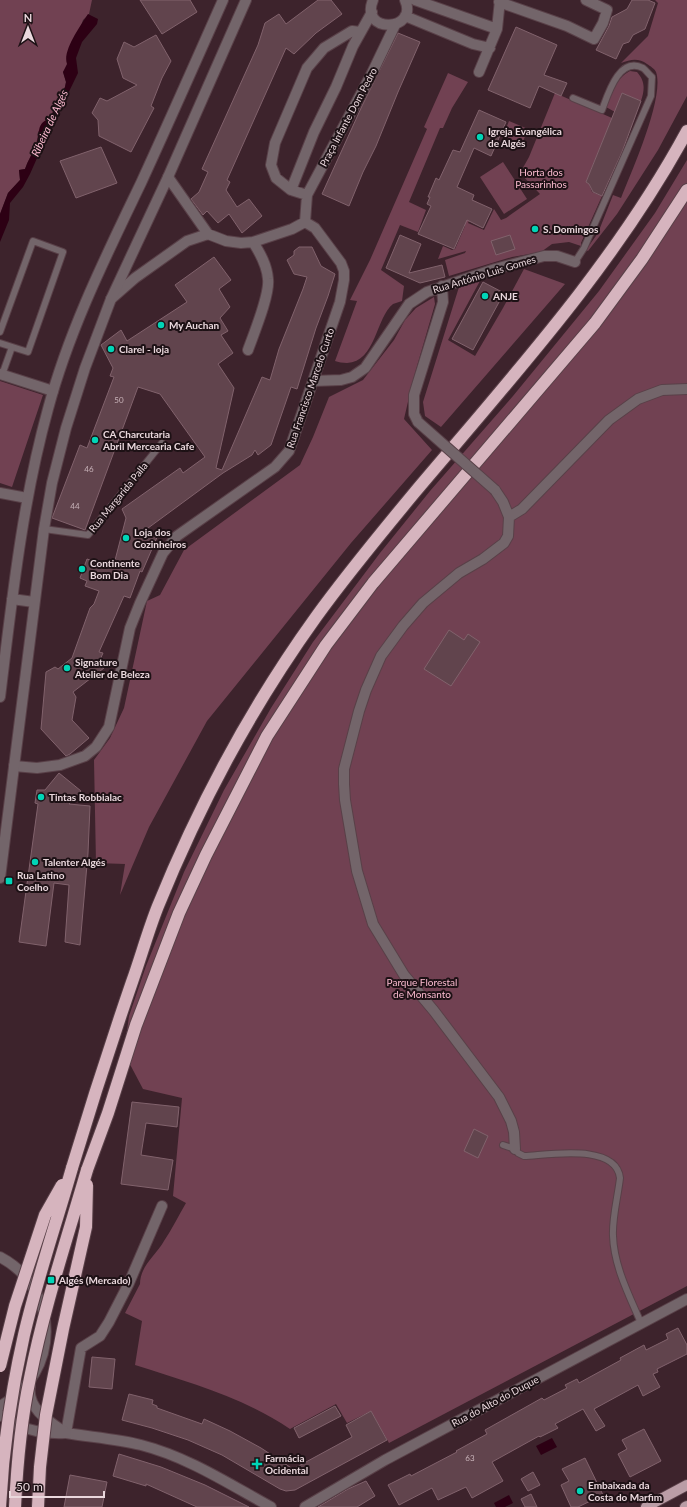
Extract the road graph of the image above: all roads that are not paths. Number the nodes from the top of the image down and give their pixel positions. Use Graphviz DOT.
graph roads {
  1 [pos="223,0"];
  2 [pos="246,0"];
  3 [pos="373,0"];
  4 [pos="405,0"];
  5 [pos="414,0"];
  6 [pos="586,0"];
  7 [pos="500,1"];
  8 [pos="372,12"];
  9 [pos="405,16"];
  10 [pos="396,25"];
  11 [pos="497,29"];
  12 [pos="360,32"];
  13 [pos="490,48"];
  14 [pos="479,72"];
  15 [pos="573,98"];
  16 [pos="687,131"];
  17 [pos="168,177"];
  18 [pos="291,190"];
  19 [pos="687,190"];
  20 [pos="306,195"];
  21 [pos="305,222"];
  22 [pos="208,234"];
  23 [pos="253,242"];
  24 [pos="575,262"];
  25 [pos="442,286"];
  26 [pos="111,299"];
  27 [pos="0,332"];
  28 [pos="0,343"];
  29 [pos="12,347"];
  30 [pos="248,350"];
  31 [pos="1,374"];
  32 [pos="313,381"];
  33 [pos="687,389"];
  34 [pos="53,391"];
  35 [pos="162,443"];
  36 [pos="0,493"];
  37 [pos="27,498"];
  38 [pos="509,517"];
  39 [pos="44,529"];
  40 [pos="12,599"];
  41 [pos="34,602"];
  42 [pos="0,697"];
  43 [pos="14,766"];
  44 [pos="0,878"];
  45 [pos="504,1145"];
  46 [pos="515,1149"];
  47 [pos="72,1168"];
  48 [pos="87,1170"];
  49 [pos="162,1206"];
  50 [pos="0,1257"];
  51 [pos="687,1299"];
  52 [pos="641,1323"];
  53 [pos="0,1366"];
  54 [pos="30,1380"];
  55 [pos="0,1406"];
  56 [pos="0,1416"];
  57 [pos="16,1425"];
  58 [pos="0,1429"];
  59 [pos="66,1432"];
  60 [pos="687,1485"];
  61 [pos="0,1507"];
  62 [pos="15,1507"];
  63 [pos="38,1507"];
  64 [pos="271,1507"];
  65 [pos="305,1507"];
  66 [pos="646,1507"];
  1 -- 34 [label="street"];
  2 -- 17 [label="street"];
  3 -- 8 [label="street"];
  4 -- 9 [label="street"];
  5 -- 11 [label="street"];
  6 -- 7 [label="street"];
  7 -- 11 [label="street"];
  8 -- 10 [label="street"];
  8 -- 12 [label="street, Praça Infante Dom Pedro"];
  9 -- 10 [label="street, Praça Infante Dom Pedro"];
  9 -- 13 [label="street"];
  10 -- 20 [label="street, Praça Infante Dom Pedro"];
  11 -- 13 [label="street"];
  12 -- 18 [label="street, Praça Infante Dom Pedro"];
  12 -- 18 [label="street"];
  13 -- 14 [label="street"];
  15 -- 24 [label="lane"];
  16 -- 47 [label="highway"];
  17 -- 22 [label="street"];
  17 -- 26 [label="street"];
  18 -- 20 [label="street"];
  19 -- 48 [label="highway"];
  20 -- 21 [label="street"];
  21 -- 23 [label="street"];
  21 -- 32 [label="street, Rua Francisco Marcelo Curto"];
  22 -- 23 [label="street"];
  22 -- 26 [label="street"];
  23 -- 30 [label="street"];
  24 -- 25 [label="street, Rua António Luis Gomes"];
  25 -- 32 [label="street, Rua António Luis Gomes"];
  25 -- 38 [label="street, bridge"];
  26 -- 39 [label="street"];
  27 -- 29 [label="lane"];
  28 -- 29 [label="lane"];
  29 -- 31 [label="lane"];
  31 -- 34 [label="street"];
  32 -- 43 [label="street, Rua Francisco Marcelo Curto"];
  33 -- 38 [label="street"];
  34 -- 37 [label="street"];
  35 -- 39 [label="lane, Rua Margarida Palla"];
  36 -- 37 [label="street"];
  37 -- 40 [label="street"];
  38 -- 46 [label="street"];
  39 -- 41 [label="street"];
  40 -- 41 [label="street"];
  40 -- 42 [label="street"];
  41 -- 43 [label="street"];
  43 -- 44 [label="street"];
  45 -- 46 [label="lane"];
  46 -- 52 [label="lane"];
  47 -- 53 [label="highway, bridge"];
  47 -- 61 [label="highway, bridge"];
  48 -- 62 [label="highway, bridge"];
  48 -- 63 [label="highway, bridge"];
  49 -- 59 [label="street"];
  50 -- 54 [label="street"];
  51 -- 52 [label="street, Rua do Alto do Duque"];
  52 -- 65 [label="street, Rua do Alto do Duque"];
  54 -- 55 [label="street"];
  54 -- 59 [label="street"];
  56 -- 57 [label="street"];
  57 -- 58 [label="street"];
  57 -- 59 [label="street"];
  59 -- 64 [label="street"];
  60 -- 66 [label="main road"];
}
